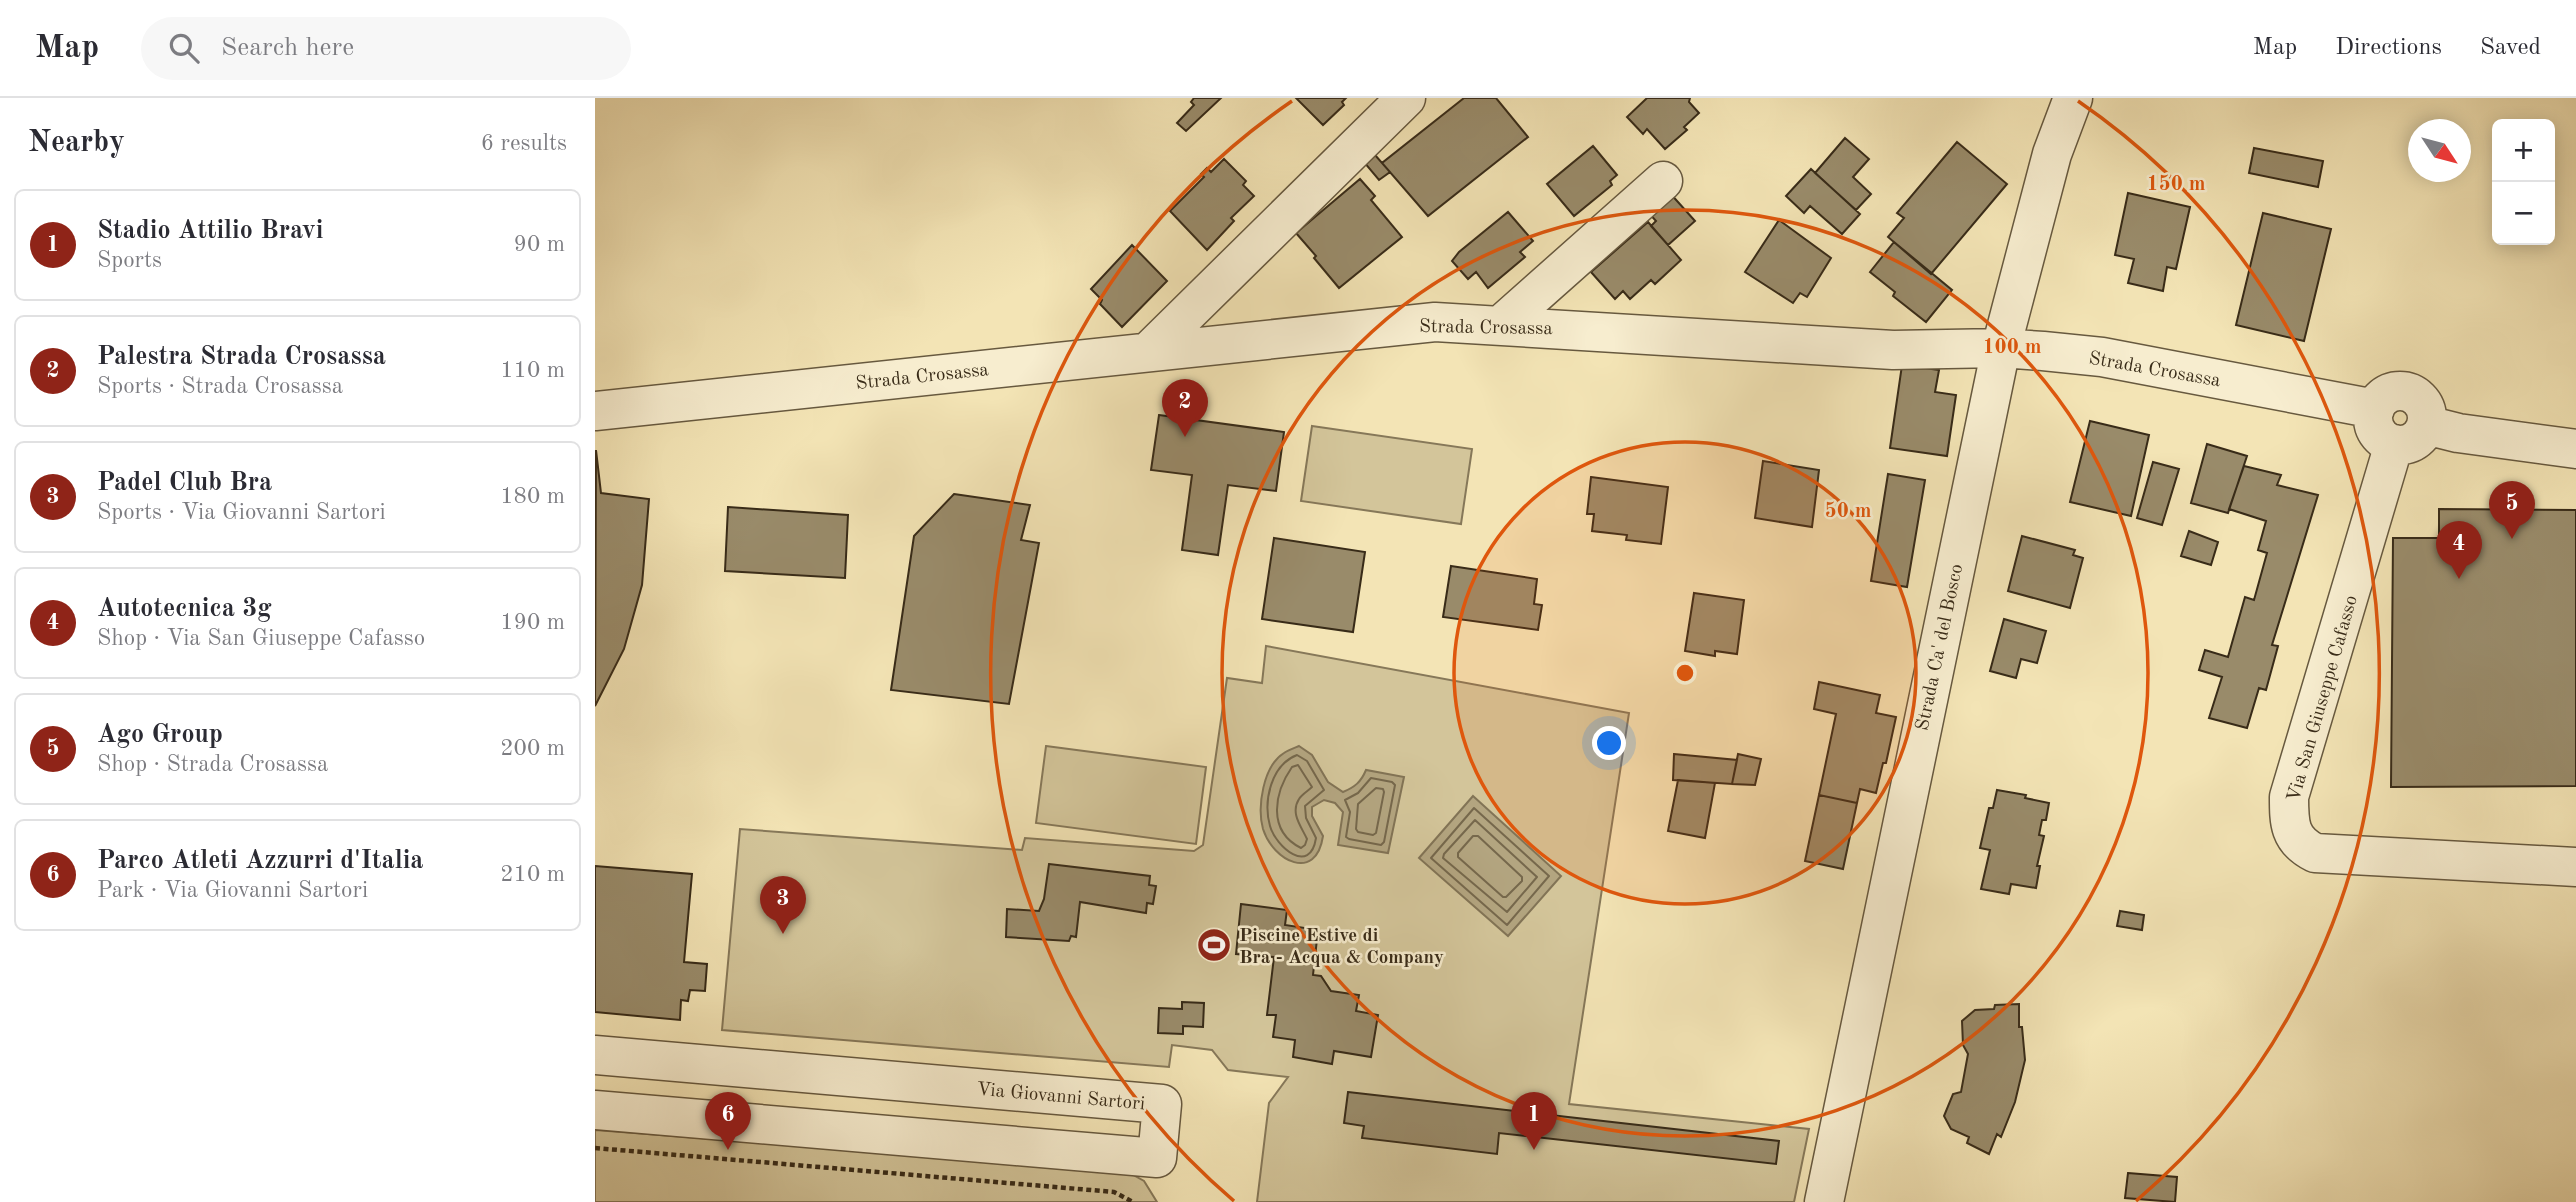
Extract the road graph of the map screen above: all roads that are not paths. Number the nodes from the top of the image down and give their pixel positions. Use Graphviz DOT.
graph roads {
  1 [pos="1406,98"];
  2 [pos="2073,98"];
  3 [pos="1663,181"];
  4 [pos="1502,324"];
  5 [pos="2001,348"];
  6 [pos="1148,352"];
  7 [pos="2375,409"];
  8 [pos="595,411"];
  9 [pos="2426,425"];
  10 [pos="2394,444"];
  11 [pos="2576,449"];
  12 [pos="2576,867"];
  13 [pos="595,1055"];
  14 [pos="595,1110"];
  15 [pos="1824,1202"];
  1 -- 6 [label="street"];
  2 -- 5 [label="street, Strada Ca' del Bosco"];
  3 -- 4 [label="street"];
  4 -- 5 [label="street, Strada Crosassa"];
  4 -- 6 [label="street, Strada Crosassa"];
  5 -- 7 [label="street, Strada Crosassa"];
  5 -- 15 [label="street, Strada Ca' del Bosco"];
  6 -- 8 [label="street, Strada Crosassa"];
  7 -- 9 [label="street"];
  7 -- 10 [label="street"];
  9 -- 10 [label="street"];
  9 -- 11 [label="street"];
  10 -- 12 [label="street, Via San Giuseppe Cafasso"];
  13 -- 14 [label="street, Via Giovanni Sartori"];
}
